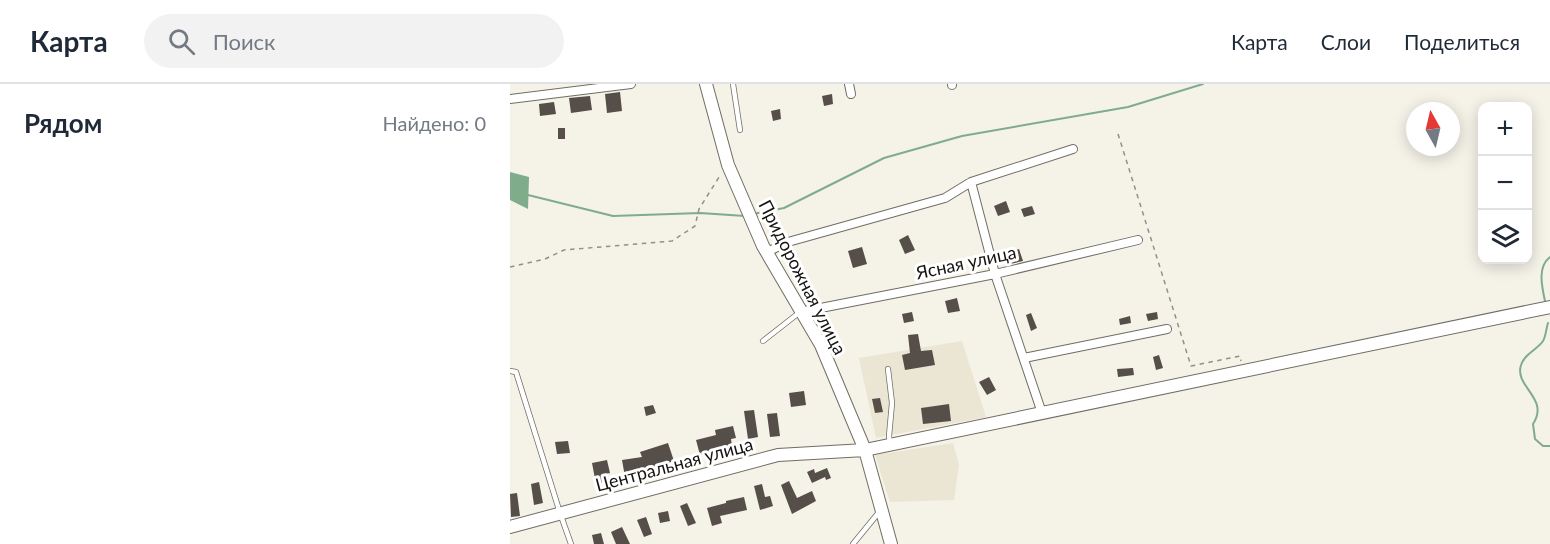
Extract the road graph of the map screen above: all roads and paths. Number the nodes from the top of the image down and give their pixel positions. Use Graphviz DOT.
graph roads {
  1 [pos="631,84"];
  2 [pos="706,84"];
  3 [pos="733,84"];
  4 [pos="849,84"];
  5 [pos="851,94"];
  6 [pos="510,99"];
  7 [pos="740,130"];
  8 [pos="1118,134"];
  9 [pos="1073,149"];
  10 [pos="728,165"];
  11 [pos="972,182"];
  12 [pos="1138,240"];
  13 [pos="767,252"];
  14 [pos="510,267"];
  15 [pos="995,274"];
  16 [pos="1550,307"];
  17 [pos="800,312"];
  18 [pos="1167,329"];
  19 [pos="763,341"];
  20 [pos="1024,358"];
  21 [pos="888,369"];
  22 [pos="510,371"];
  23 [pos="1244,371"];
  24 [pos="1042,413"];
  25 [pos="890,445"];
  26 [pos="864,450"];
  27 [pos="881,510"];
  28 [pos="560,513"];
  29 [pos="510,527"];
  30 [pos="571,544"];
  31 [pos="854,544"];
  32 [pos="891,544"];
  1 -- 6 [label="street"];
  2 -- 10 [label="street, Придорожная улица"];
  3 -- 7 [label="lane"];
  4 -- 5 [label="street"];
  8 -- 23 [label="path"];
  9 -- 11 [label="street"];
  10 -- 13 [label="street, Придорожная улица"];
  10 -- 14 [label="path"];
  11 -- 13 [label="street"];
  11 -- 15 [label="street"];
  12 -- 15 [label="street, Ясная улица"];
  13 -- 17 [label="street, Придорожная улица"];
  15 -- 17 [label="street, Ясная улица"];
  15 -- 20 [label="street"];
  16 -- 23 [label="street, Центральная улица"];
  17 -- 19 [label="lane"];
  17 -- 26 [label="street, Придорожная улица"];
  18 -- 20 [label="street"];
  20 -- 24 [label="street"];
  21 -- 25 [label="lane"];
  22 -- 28 [label="lane"];
  23 -- 24 [label="street, Центральная улица"];
  24 -- 25 [label="street, Центральная улица"];
  25 -- 26 [label="street, Центральная улица"];
  26 -- 27 [label="street, Придорожная улица"];
  26 -- 28 [label="street, Центральная улица"];
  27 -- 31 [label="lane"];
  27 -- 32 [label="street, Придорожная улица"];
  28 -- 29 [label="street, Центральная улица"];
  28 -- 30 [label="lane"];
}
